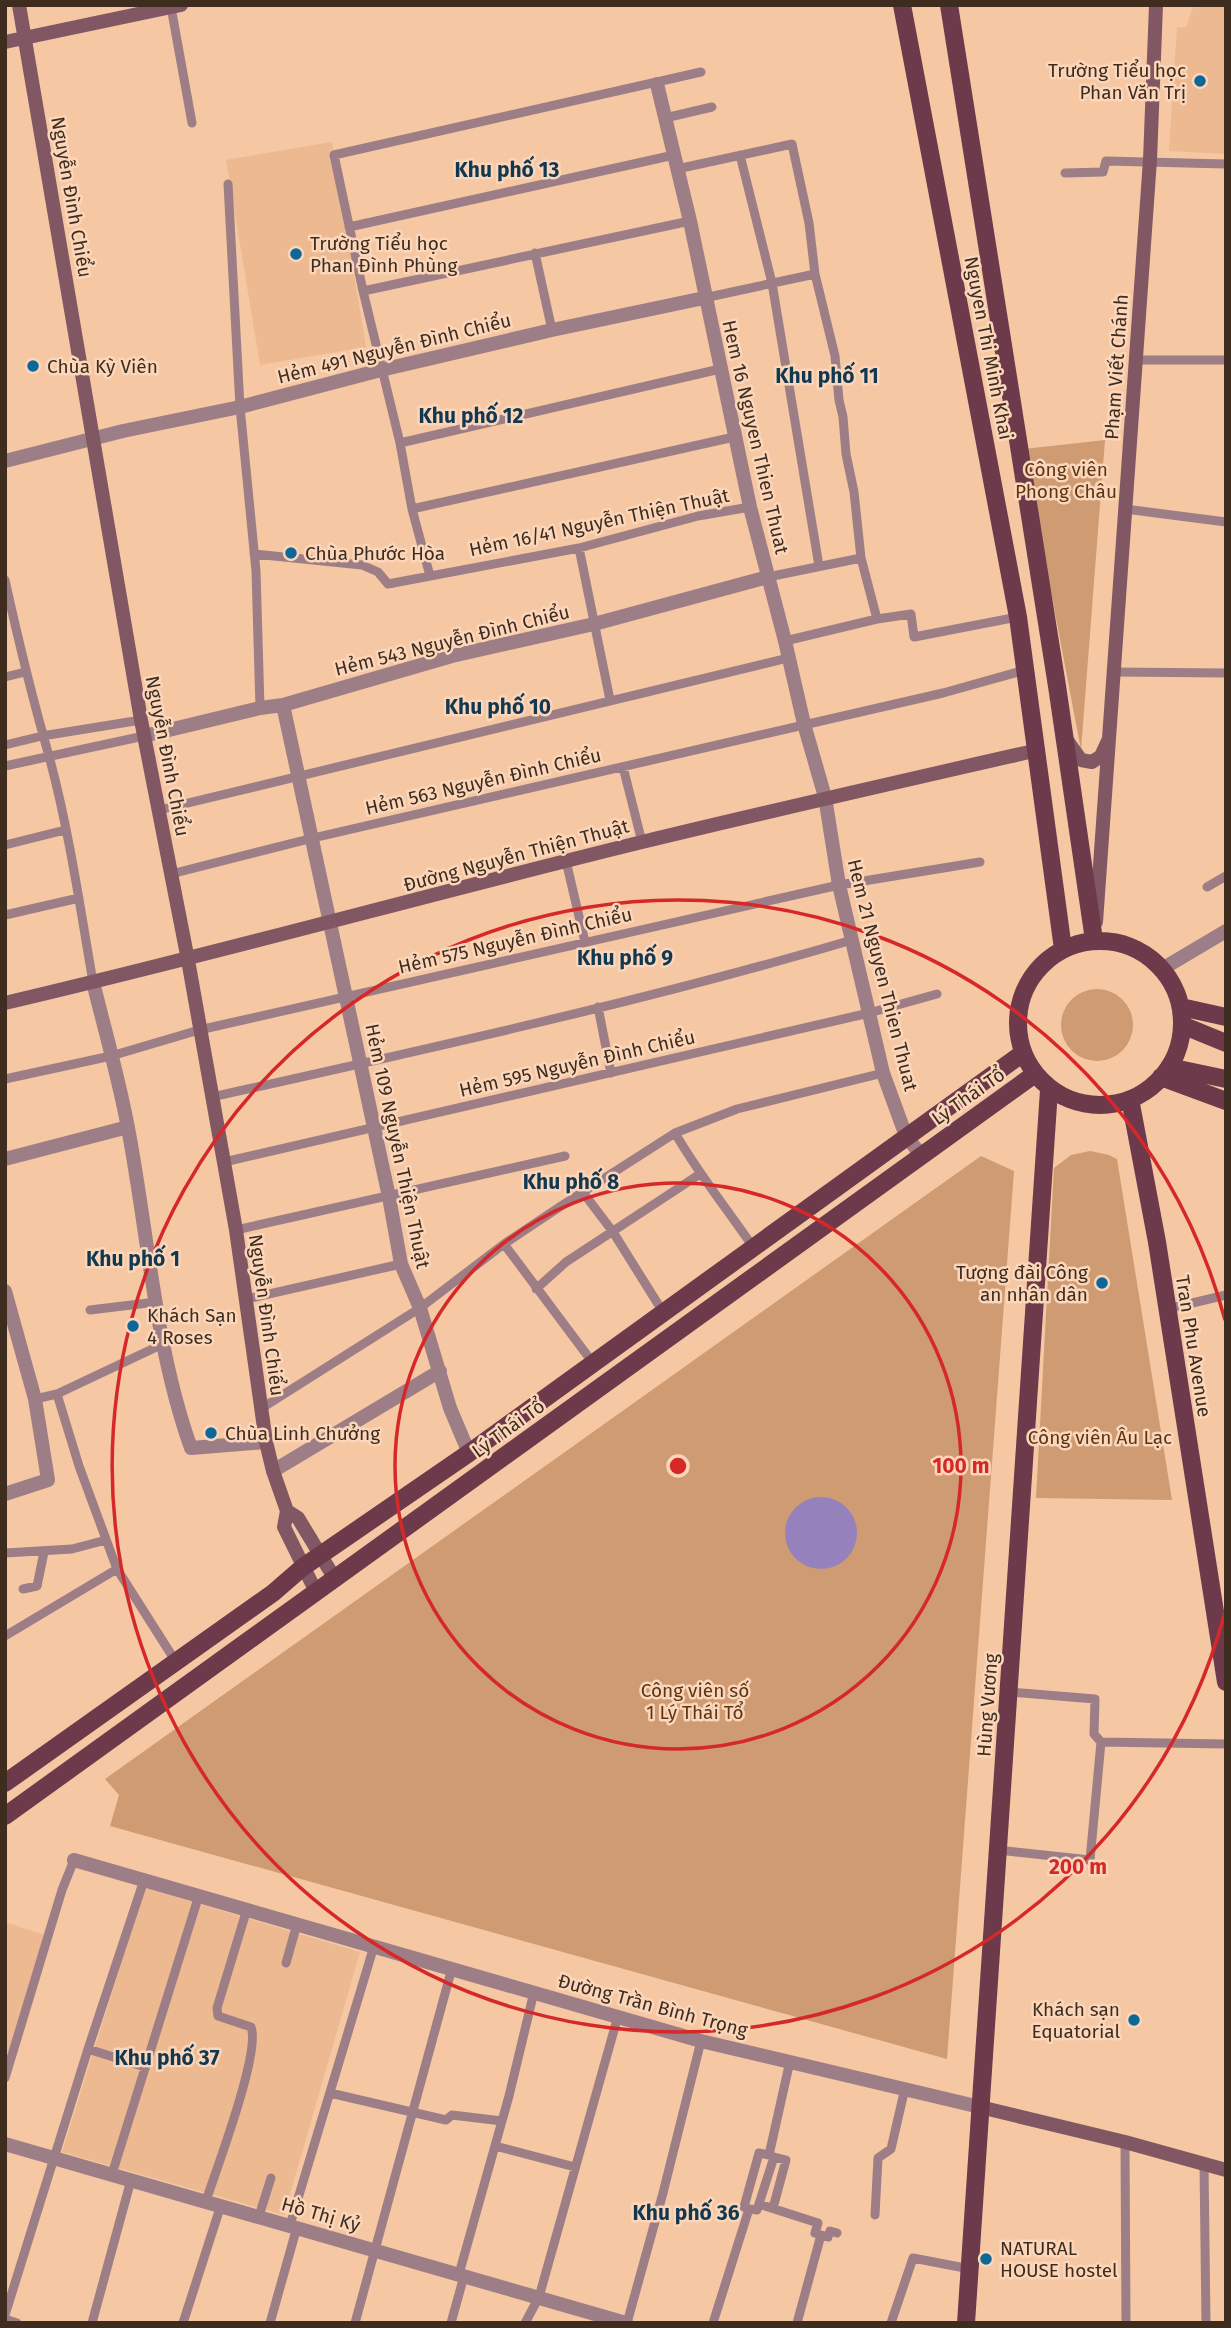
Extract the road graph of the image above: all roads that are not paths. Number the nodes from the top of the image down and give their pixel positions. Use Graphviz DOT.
graph roads {
  1 [pos="19,5"];
  2 [pos="902,5"];
  3 [pos="949,5"];
  4 [pos="1156,5"];
  5 [pos="176,6"];
  6 [pos="24,38"];
  7 [pos="5,42"];
  8 [pos="701,72"];
  9 [pos="657,83"];
  10 [pos="712,107"];
  11 [pos="665,118"];
  12 [pos="192,123"];
  13 [pos="740,155"];
  14 [pos="1150,160"];
  15 [pos="676,162"];
  16 [pos="1226,164"];
  17 [pos="1065,173"];
  18 [pos="228,184"];
  19 [pos="690,221"];
  20 [pos="349,228"];
  21 [pos="535,253"];
  22 [pos="815,274"];
  23 [pos="772,283"];
  24 [pos="363,291"];
  25 [pos="704,298"];
  26 [pos="552,330"];
  27 [pos="1136,360"];
  28 [pos="1226,360"];
  29 [pos="720,369"];
  30 [pos="381,370"];
  31 [pos="240,407"];
  32 [pos="734,437"];
  33 [pos="94,438"];
  34 [pos="400,443"];
  35 [pos="5,461"];
  36 [pos="750,507"];
  37 [pos="412,509"];
  38 [pos="1125,509"];
  39 [pos="1226,522"];
  40 [pos="579,548"];
  41 [pos="254,554"];
  42 [pos="861,558"];
  43 [pos="819,566"];
  44 [pos="430,576"];
  45 [pos="768,577"];
  46 [pos="5,580"];
  47 [pos="1018,617"];
  48 [pos="9,618"];
  49 [pos="877,619"];
  50 [pos="594,624"];
  51 [pos="785,641"];
  52 [pos="788,658"];
  53 [pos="1025,670"];
  54 [pos="25,672"];
  55 [pos="1113,672"];
  56 [pos="1226,673"];
  57 [pos="5,677"];
  58 [pos="610,700"];
  59 [pos="283,705"];
  60 [pos="260,708"];
  61 [pos="141,720"];
  62 [pos="804,724"];
  63 [pos="42,736"];
  64 [pos="144,736"];
  65 [pos="1065,737"];
  66 [pos="1109,740"];
  67 [pos="5,746"];
  68 [pos="1038,750"];
  69 [pos="49,757"];
  70 [pos="5,766"];
  71 [pos="623,767"];
  72 [pos="298,777"];
  73 [pos="825,797"];
  74 [pos="159,810"];
  75 [pos="65,830"];
  76 [pos="313,838"];
  77 [pos="642,842"];
  78 [pos="5,845"];
  79 [pos="566,862"];
  80 [pos="979,862"];
  81 [pos="171,874"];
  82 [pos="1226,876"];
  83 [pos="839,885"];
  84 [pos="1207,887"];
  85 [pos="79,898"];
  86 [pos="5,915"];
  87 [pos="331,923"];
  88 [pos="1226,931"];
  89 [pos="852,940"];
  90 [pos="1094,940"];
  91 [pos="585,942"];
  92 [pos="1063,949"];
  93 [pos="188,960"];
  94 [pos="1162,969"];
  95 [pos="93,982"];
  96 [pos="937,993"];
  97 [pos="346,996"];
  98 [pos="5,1003"];
  99 [pos="598,1007"];
  100 [pos="869,1013"];
  101 [pos="1181,1016"];
  102 [pos="1226,1017"];
  103 [pos="199,1030"];
  104 [pos="1226,1044"];
  105 [pos="1023,1053"];
  106 [pos="111,1056"];
  107 [pos="359,1064"];
  108 [pos="1165,1072"];
  109 [pos="611,1073"];
  110 [pos="883,1073"];
  111 [pos="1035,1074"];
  112 [pos="5,1079"];
  113 [pos="1226,1079"];
  114 [pos="1049,1090"];
  115 [pos="212,1097"];
  116 [pos="1130,1099"];
  117 [pos="1226,1101"];
  118 [pos="128,1127"];
  119 [pos="374,1128"];
  120 [pos="675,1133"];
  121 [pos="906,1136"];
  122 [pos="920,1155"];
  123 [pos="565,1156"];
  124 [pos="5,1159"];
  125 [pos="224,1162"];
  126 [pos="700,1174"];
  127 [pos="582,1191"];
  128 [pos="388,1197"];
  129 [pos="236,1230"];
  130 [pos="613,1232"];
  131 [pos="504,1244"];
  132 [pos="753,1247"];
  133 [pos="401,1265"];
  134 [pos="536,1289"];
  135 [pos="5,1291"];
  136 [pos="1226,1294"];
  137 [pos="247,1299"];
  138 [pos="156,1302"];
  139 [pos="420,1308"];
  140 [pos="1167,1309"];
  141 [pos="90,1310"];
  142 [pos="663,1312"];
  143 [pos="165,1343"];
  144 [pos="593,1363"];
  145 [pos="440,1371"];
  146 [pos="57,1394"];
  147 [pos="35,1399"];
  148 [pos="262,1408"];
  149 [pos="497,1432"];
  150 [pos="266,1442"];
  151 [pos="511,1452"];
  152 [pos="469,1453"];
  153 [pos="273,1471"];
  154 [pos="5,1494"];
  155 [pos="286,1511"];
  156 [pos="106,1540"];
  157 [pos="44,1552"];
  158 [pos="5,1553"];
  159 [pos="320,1556"];
  160 [pos="303,1567"];
  161 [pos="117,1569"];
  162 [pos="335,1579"];
  163 [pos="23,1589"];
  164 [pos="316,1592"];
  165 [pos="5,1636"];
  166 [pos="176,1662"];
  167 [pos="1226,1682"];
  168 [pos="1009,1692"];
  169 [pos="1101,1742"];
  170 [pos="1226,1744"];
  171 [pos="5,1783"];
  172 [pos="5,1816"];
  173 [pos="998,1850"];
  174 [pos="74,1860"];
  175 [pos="144,1880"];
  176 [pos="199,1895"];
  177 [pos="247,1909"];
  178 [pos="298,1924"];
  179 [pos="374,1945"];
  180 [pos="286,1963"];
  181 [pos="452,1968"];
  182 [pos="534,1992"];
  183 [pos="618,2016"];
  184 [pos="701,2040"];
  185 [pos="88,2049"];
  186 [pos="790,2061"];
  187 [pos="145,2067"];
  188 [pos="5,2078"];
  189 [pos="905,2088"];
  190 [pos="330,2093"];
  191 [pos="980,2107"];
  192 [pos="414,2113"];
  193 [pos="502,2121"];
  194 [pos="1125,2142"];
  195 [pos="5,2144"];
  196 [pos="495,2146"];
  197 [pos="772,2156"];
  198 [pos="55,2158"];
  199 [pos="1204,2164"];
  200 [pos="575,2167"];
  201 [pos="1226,2171"];
  202 [pos="112,2174"];
  203 [pos="271,2178"];
  204 [pos="131,2180"];
  205 [pos="206,2201"];
  206 [pos="760,2204"];
  207 [pos="221,2205"];
  208 [pos="772,2208"];
  209 [pos="749,2209"];
  210 [pos="875,2215"];
  211 [pos="259,2216"];
  212 [pos="293,2226"];
  213 [pos="837,2233"];
  214 [pos="821,2235"];
  215 [pos="377,2250"];
  216 [pos="970,2269"];
  217 [pos="462,2275"];
  218 [pos="539,2297"];
  219 [pos="5,2317"];
  220 [pos="609,2320"];
  221 [pos="17,2323"];
  222 [pos="92,2323"];
  223 [pos="183,2323"];
  224 [pos="270,2323"];
  225 [pos="355,2323"];
  226 [pos="451,2323"];
  227 [pos="525,2323"];
  228 [pos="626,2323"];
  229 [pos="713,2323"];
  230 [pos="797,2323"];
  231 [pos="891,2323"];
  232 [pos="966,2323"];
  233 [pos="1126,2323"];
  234 [pos="1206,2323"];
  1 -- 6 [label="street, Nguyễn Đình Chiểu"];
  2 -- 47 [label="main road, Nguyen Thi Minh Khai"];
  3 -- 65 [label="main road, Nguyen Thi Minh Khai"];
  4 -- 14 [label="street, Phạm Viết Chánh"];
  5 -- 6 [label="street"];
  5 -- 12 [label="lane"];
  6 -- 7 [label="street"];
  6 -- 33 [label="street, Nguyễn Đình Chiểu"];
  8 -- 9 [label="lane"];
  9 -- 11 [label="street, Hem 16 Nguyen Thien Thuat"];
  9 -- 20 [label="lane"];
  10 -- 11 [label="lane"];
  11 -- 15 [label="street, Hem 16 Nguyen Thien Thuat"];
  13 -- 15 [label="lane"];
  13 -- 22 [label="lane"];
  13 -- 23 [label="lane"];
  14 -- 16 [label="lane"];
  14 -- 17 [label="lane"];
  14 -- 27 [label="street, Phạm Viết Chánh"];
  15 -- 19 [label="street, Hem 16 Nguyen Thien Thuat"];
  15 -- 20 [label="lane"];
  18 -- 31 [label="lane"];
  19 -- 21 [label="lane"];
  19 -- 25 [label="street, Hem 16 Nguyen Thien Thuat"];
  20 -- 24 [label="lane"];
  21 -- 24 [label="lane"];
  21 -- 26 [label="lane"];
  22 -- 23 [label="lane"];
  22 -- 42 [label="lane"];
  23 -- 25 [label="lane"];
  23 -- 43 [label="lane"];
  24 -- 30 [label="lane"];
  25 -- 26 [label="street, Hẻm 491 Nguyễn Ðình Chiểu"];
  25 -- 29 [label="street, Hem 16 Nguyen Thien Thuat"];
  26 -- 30 [label="street, Hẻm 491 Nguyễn Ðình Chiểu"];
  27 -- 28 [label="lane"];
  27 -- 38 [label="street, Phạm Viết Chánh"];
  29 -- 32 [label="street, Hem 16 Nguyen Thien Thuat"];
  29 -- 34 [label="lane"];
  30 -- 31 [label="street, Hẻm 491 Nguyễn Ðình Chiểu"];
  30 -- 34 [label="lane"];
  31 -- 33 [label="street, Hẻm 491 Nguyễn Ðình Chiểu"];
  31 -- 41 [label="lane"];
  32 -- 36 [label="street, Hem 16 Nguyen Thien Thuat"];
  32 -- 37 [label="lane"];
  33 -- 35 [label="street, Hẻm 491 Nguyễn Ðình Chiểu"];
  33 -- 61 [label="street, Nguyễn Đình Chiểu"];
  34 -- 37 [label="lane"];
  36 -- 40 [label="lane, Hẻm 16/41 Nguyễn Thiện Thuật"];
  36 -- 45 [label="street, Hem 16 Nguyen Thien Thuat"];
  37 -- 44 [label="lane"];
  38 -- 39 [label="lane"];
  38 -- 55 [label="street, Phạm Viết Chánh"];
  40 -- 44 [label="lane, Hẻm 16/41 Nguyễn Thiện Thuật"];
  40 -- 50 [label="lane"];
  41 -- 44 [label="lane, Hẻm 16/41 Nguyễn Thiện Thuật"];
  41 -- 60 [label="lane"];
  42 -- 43 [label="lane"];
  42 -- 49 [label="lane"];
  43 -- 45 [label="lane"];
  45 -- 50 [label="street, Hẻm 543 Nguyễn Ðình Chiểu"];
  45 -- 51 [label="street, Hem 16 Nguyen Thien Thuat"];
  46 -- 48 [label="lane"];
  47 -- 49 [label="lane"];
  47 -- 53 [label="main road, Nguyen Thi Minh Khai"];
  48 -- 54 [label="lane"];
  49 -- 51 [label="lane"];
  50 -- 58 [label="lane"];
  50 -- 59 [label="street, Hẻm 543 Nguyễn Ðình Chiểu"];
  51 -- 52 [label="street, Hem 16 Nguyen Thien Thuat"];
  52 -- 58 [label="lane"];
  52 -- 62 [label="street, Hem 16 Nguyen Thien Thuat"];
  53 -- 62 [label="lane, Hẻm 563 Nguyễn Ðình Chiểu"];
  53 -- 68 [label="main road, Nguyen Thi Minh Khai"];
  54 -- 57 [label="lane"];
  54 -- 63 [label="lane"];
  55 -- 56 [label="lane"];
  55 -- 66 [label="street, Phạm Viết Chánh"];
  58 -- 72 [label="lane"];
  59 -- 60 [label="street, Hẻm 543 Nguyễn Ðình Chiểu"];
  59 -- 72 [label="street, Hẻm 109 Nguyễn Thiện Thuật"];
  60 -- 64 [label="street, Hẻm 543 Nguyễn Ðình Chiểu"];
  61 -- 63 [label="lane"];
  61 -- 64 [label="street, Nguyễn Đình Chiểu"];
  62 -- 71 [label="lane, Hẻm 563 Nguyễn Ðình Chiểu"];
  62 -- 73 [label="street, Hem 16 Nguyen Thien Thuat"];
  63 -- 67 [label="lane"];
  63 -- 69 [label="lane"];
  64 -- 69 [label="lane"];
  64 -- 74 [label="street, Nguyễn Đình Chiểu"];
  65 -- 66 [label="street"];
  65 -- 90 [label="main road, Nguyen Thi Minh Khai"];
  66 -- 90 [label="street, Phạm Viết Chánh"];
  68 -- 73 [label="street, Đường Nguyễn Thiện Thuật"];
  68 -- 92 [label="main road, Nguyen Thi Minh Khai"];
  69 -- 70 [label="lane"];
  69 -- 75 [label="lane"];
  71 -- 76 [label="lane, Hẻm 563 Nguyễn Ðình Chiểu"];
  71 -- 77 [label="lane"];
  72 -- 74 [label="lane"];
  72 -- 76 [label="street, Hẻm 109 Nguyễn Thiện Thuật"];
  73 -- 77 [label="street, Đường Nguyễn Thiện Thuật"];
  73 -- 83 [label="street, Hem 21 Nguyen Thien Thuat"];
  74 -- 81 [label="street, Nguyễn Đình Chiểu"];
  75 -- 78 [label="lane"];
  75 -- 85 [label="lane"];
  76 -- 81 [label="lane, Hẻm 563 Nguyễn Ðình Chiểu"];
  76 -- 87 [label="street, Hẻm 109 Nguyễn Thiện Thuật"];
  77 -- 79 [label="street, Đường Nguyễn Thiện Thuật"];
  79 -- 87 [label="street, Đường Nguyễn Thiện Thuật"];
  79 -- 91 [label="lane"];
  80 -- 83 [label="lane, Hẻm 575 Nguyễn Ðình Chiểu"];
  81 -- 93 [label="street, Nguyễn Đình Chiểu"];
  82 -- 84 [label="lane"];
  83 -- 89 [label="street, Hem 21 Nguyen Thien Thuat"];
  83 -- 91 [label="lane, Hẻm 575 Nguyễn Ðình Chiểu"];
  85 -- 86 [label="lane"];
  85 -- 95 [label="lane"];
  87 -- 93 [label="street, Đường Nguyễn Thiện Thuật"];
  87 -- 97 [label="street, Hẻm 109 Nguyễn Thiện Thuật"];
  88 -- 94 [label="street"];
  89 -- 99 [label="lane"];
  89 -- 100 [label="street, Hem 21 Nguyen Thien Thuat"];
  90 -- 92 [label="main road"];
  90 -- 94 [label="main road"];
  91 -- 97 [label="lane, Hẻm 575 Nguyễn Ðình Chiểu"];
  92 -- 105 [label="main road"];
  93 -- 95 [label="street, Đường Nguyễn Thiện Thuật"];
  93 -- 103 [label="street, Nguyễn Đình Chiểu"];
  94 -- 101 [label="main road"];
  95 -- 98 [label="street, Đường Nguyễn Thiện Thuật"];
  95 -- 106 [label="street"];
  96 -- 100 [label="lane, Hẻm 595 Nguyễn Ðình Chiểu"];
  97 -- 103 [label="lane, Hẻm 575 Nguyễn Ðình Chiểu"];
  97 -- 107 [label="street, Hẻm 109 Nguyễn Thiện Thuật"];
  99 -- 107 [label="lane"];
  99 -- 109 [label="lane"];
  100 -- 109 [label="lane, Hẻm 595 Nguyễn Ðình Chiểu"];
  100 -- 110 [label="street, Hem 21 Nguyen Thien Thuat"];
  101 -- 102 [label="main road"];
  101 -- 104 [label="main road"];
  101 -- 108 [label="main road"];
  103 -- 106 [label="lane, Hẻm 575 Nguyễn Ðình Chiểu"];
  103 -- 115 [label="street, Nguyễn Đình Chiểu"];
  105 -- 111 [label="main road"];
  105 -- 121 [label="main road, Lý Thái Tổ"];
  106 -- 112 [label="lane, Hẻm 575 Nguyễn Ðình Chiểu"];
  106 -- 118 [label="street"];
  107 -- 115 [label="lane"];
  107 -- 119 [label="street, Hẻm 109 Nguyễn Thiện Thuật"];
  108 -- 113 [label="main road"];
  108 -- 116 [label="main road"];
  108 -- 117 [label="main road"];
  109 -- 119 [label="lane, Hẻm 595 Nguyễn Ðình Chiểu"];
  110 -- 120 [label="lane"];
  110 -- 121 [label="street, Hem 21 Nguyen Thien Thuat"];
  111 -- 114 [label="main road"];
  111 -- 122 [label="main road, Lý Thái Tổ"];
  114 -- 116 [label="main road"];
  114 -- 168 [label="main road, Hùng Vương"];
  115 -- 125 [label="street, Nguyễn Đình Chiểu"];
  116 -- 140 [label="main road, Tran Phu Avenue"];
  118 -- 124 [label="street"];
  118 -- 138 [label="street"];
  119 -- 125 [label="lane, Hẻm 595 Nguyễn Ðình Chiểu"];
  119 -- 128 [label="street, Hẻm 109 Nguyễn Thiện Thuật"];
  120 -- 126 [label="lane"];
  120 -- 127 [label="lane"];
  121 -- 122 [label="street, Hem 21 Nguyen Thien Thuat"];
  121 -- 132 [label="main road, Lý Thái Tổ"];
  122 -- 151 [label="main road, Lý Thái Tổ"];
  123 -- 128 [label="lane"];
  125 -- 129 [label="street, Nguyễn Đình Chiểu"];
  126 -- 130 [label="lane"];
  126 -- 132 [label="lane"];
  127 -- 130 [label="lane"];
  127 -- 131 [label="lane"];
  128 -- 129 [label="lane"];
  128 -- 133 [label="street, Hẻm 109 Nguyễn Thiện Thuật"];
  129 -- 137 [label="street, Nguyễn Đình Chiểu"];
  130 -- 134 [label="lane"];
  130 -- 142 [label="lane"];
  131 -- 134 [label="lane"];
  131 -- 139 [label="lane"];
  132 -- 142 [label="main road, Lý Thái Tổ"];
  133 -- 137 [label="lane"];
  133 -- 139 [label="street, Hẻm 109 Nguyễn Thiện Thuật"];
  134 -- 144 [label="lane"];
  135 -- 147 [label="street"];
  136 -- 140 [label="lane"];
  137 -- 148 [label="street, Nguyễn Đình Chiểu"];
  138 -- 141 [label="lane"];
  138 -- 143 [label="street"];
  139 -- 145 [label="street, Hẻm 109 Nguyễn Thiện Thuật"];
  139 -- 148 [label="lane"];
  140 -- 167 [label="main road, Tran Phu Avenue"];
  142 -- 144 [label="main road, Lý Thái Tổ"];
  143 -- 146 [label="lane"];
  143 -- 150 [label="street"];
  144 -- 149 [label="main road, Lý Thái Tổ"];
  145 -- 152 [label="street, Hẻm 109 Nguyễn Thiện Thuật"];
  145 -- 153 [label="street"];
  146 -- 147 [label="lane"];
  146 -- 156 [label="lane"];
  147 -- 154 [label="street"];
  148 -- 150 [label="street, Nguyễn Đình Chiểu"];
  149 -- 151 [label="lane"];
  149 -- 152 [label="main road, Lý Thái Tổ"];
  150 -- 153 [label="street, Nguyễn Đình Chiểu"];
  151 -- 162 [label="main road, Lý Thái Tổ"];
  152 -- 159 [label="main road, Lý Thái Tổ"];
  153 -- 155 [label="street, Nguyễn Đình Chiểu"];
  155 -- 159 [label="street, Nguyễn Đình Chiểu"];
  155 -- 160 [label="street, Nguyễn Đình Chiểu"];
  156 -- 157 [label="lane"];
  156 -- 161 [label="lane"];
  157 -- 158 [label="lane"];
  157 -- 163 [label="lane"];
  159 -- 160 [label="main road, Lý Thái Tổ"];
  159 -- 162 [label="street, Nguyễn Đình Chiểu"];
  160 -- 164 [label="street, Nguyễn Đình Chiểu"];
  160 -- 166 [label="main road, Lý Thái Tổ"];
  161 -- 165 [label="lane"];
  161 -- 166 [label="lane"];
  162 -- 164 [label="main road, Lý Thái Tổ"];
  164 -- 172 [label="main road, Lý Thái Tổ"];
  166 -- 171 [label="main road, Lý Thái Tổ"];
  168 -- 169 [label="lane"];
  168 -- 173 [label="main road, Hùng Vương"];
  169 -- 170 [label="lane"];
  169 -- 173 [label="lane"];
  173 -- 191 [label="main road, Hùng Vương"];
  174 -- 175 [label="street, Đường Trần Bình Trọng"];
  174 -- 188 [label="lane"];
  175 -- 176 [label="street, Đường Trần Bình Trọng"];
  175 -- 185 [label="lane"];
  176 -- 177 [label="street, Đường Trần Bình Trọng"];
  176 -- 187 [label="lane"];
  177 -- 178 [label="street, Đường Trần Bình Trọng"];
  177 -- 205 [label="lane"];
  178 -- 179 [label="street, Đường Trần Bình Trọng"];
  178 -- 180 [label="lane"];
  179 -- 181 [label="street, Đường Trần Bình Trọng"];
  179 -- 190 [label="lane"];
  181 -- 182 [label="street, Đường Trần Bình Trọng"];
  181 -- 192 [label="lane"];
  182 -- 183 [label="street, Đường Trần Bình Trọng"];
  182 -- 193 [label="lane"];
  183 -- 184 [label="street, Đường Trần Bình Trọng"];
  183 -- 200 [label="lane"];
  184 -- 186 [label="street, Đường Trần Bình Trọng"];
  184 -- 228 [label="lane"];
  185 -- 187 [label="lane"];
  185 -- 198 [label="lane"];
  186 -- 189 [label="street, Đường Trần Bình Trọng"];
  186 -- 197 [label="lane"];
  187 -- 202 [label="lane"];
  189 -- 191 [label="street, Đường Trần Bình Trọng"];
  189 -- 210 [label="lane"];
  190 -- 192 [label="lane"];
  190 -- 212 [label="lane"];
  191 -- 194 [label="street, Đường Trần Bình Trọng"];
  191 -- 216 [label="main road, Hùng Vương"];
  192 -- 193 [label="lane"];
  192 -- 215 [label="lane"];
  193 -- 196 [label="lane"];
  194 -- 199 [label="street, Đường Trần Bình Trọng"];
  194 -- 233 [label="lane"];
  195 -- 198 [label="street, Hồ Thị Kỷ"];
  196 -- 200 [label="lane"];
  196 -- 217 [label="lane"];
  197 -- 206 [label="lane"];
  197 -- 208 [label="lane"];
  197 -- 209 [label="lane"];
  198 -- 202 [label="street, Hồ Thị Kỷ"];
  198 -- 219 [label="lane"];
  199 -- 201 [label="street, Đường Trần Bình Trọng"];
  199 -- 234 [label="lane"];
  200 -- 218 [label="lane"];
  202 -- 204 [label="street, Hồ Thị Kỷ"];
  203 -- 211 [label="lane"];
  204 -- 205 [label="street, Hồ Thị Kỷ"];
  204 -- 222 [label="lane"];
  205 -- 207 [label="street, Hồ Thị Kỷ"];
  206 -- 208 [label="lane"];
  206 -- 209 [label="lane"];
  207 -- 211 [label="street, Hồ Thị Kỷ"];
  207 -- 223 [label="lane"];
  208 -- 214 [label="lane"];
  209 -- 229 [label="lane"];
  211 -- 212 [label="street, Hồ Thị Kỷ"];
  212 -- 215 [label="street, Hồ Thị Kỷ"];
  212 -- 224 [label="lane"];
  213 -- 214 [label="lane"];
  214 -- 230 [label="lane"];
  215 -- 217 [label="street, Hồ Thị Kỷ"];
  215 -- 225 [label="lane"];
  216 -- 231 [label="lane"];
  216 -- 232 [label="main road, Hùng Vương"];
  217 -- 218 [label="street, Hồ Thị Kỷ"];
  217 -- 226 [label="lane"];
  218 -- 220 [label="street, Hồ Thị Kỷ"];
  218 -- 227 [label="lane"];
  219 -- 221 [label="lane"];
  220 -- 228 [label="street, Hồ Thị Kỷ"];
}
